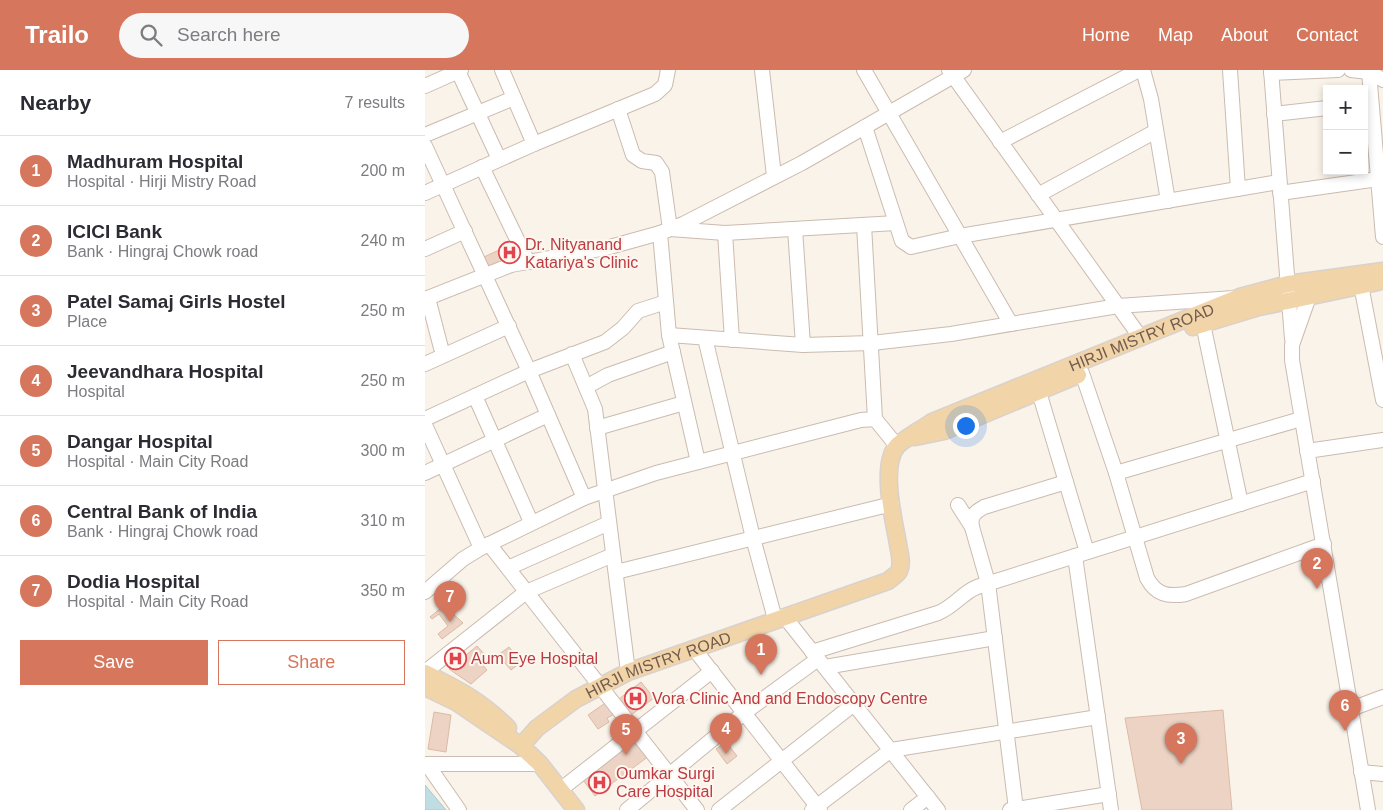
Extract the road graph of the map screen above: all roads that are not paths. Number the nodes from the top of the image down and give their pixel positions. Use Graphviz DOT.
graph roads {
  1 [pos="502,70"];
  2 [pos="668,70"];
  3 [pos="761,70"];
  4 [pos="864,70"];
  5 [pos="1141,70"];
  6 [pos="1230,70"];
  7 [pos="1338,70"];
  8 [pos="1351,70"];
  9 [pos="460,71"];
  10 [pos="1271,71"];
  11 [pos="955,72"];
  12 [pos="1369,72"];
  13 [pos="1383,80"];
  14 [pos="425,86"];
  15 [pos="514,98"];
  16 [pos="1368,104"];
  17 [pos="1323,108"];
  18 [pos="618,110"];
  19 [pos="478,113"];
  20 [pos="889,114"];
  21 [pos="1274,114"];
  22 [pos="865,127"];
  23 [pos="1156,131"];
  24 [pos="425,136"];
  25 [pos="1000,142"];
  26 [pos="534,144"];
  27 [pos="425,146"];
  28 [pos="499,159"];
  29 [pos="482,167"];
  30 [pos="775,176"];
  31 [pos="1378,179"];
  32 [pos="443,185"];
  33 [pos="1279,187"];
  34 [pos="1238,189"];
  35 [pos="425,193"];
  36 [pos="1038,195"];
  37 [pos="1168,201"];
  38 [pos="1057,221"];
  39 [pos="897,223"];
  40 [pos="864,225"];
  41 [pos="795,229"];
  42 [pos="465,231"];
  43 [pos="665,231"];
  44 [pos="725,233"];
  45 [pos="960,236"];
  46 [pos="1383,238"];
  47 [pos="425,249"];
  48 [pos="528,262"];
  49 [pos="1383,270"];
  50 [pos="486,275"];
  51 [pos="1316,280"];
  52 [pos="1383,281"];
  53 [pos="1288,284"];
  54 [pos="1361,285"];
  55 [pos="1308,297"];
  56 [pos="1239,298"];
  57 [pos="426,299"];
  58 [pos="1289,301"];
  59 [pos="666,302"];
  60 [pos="1118,306"];
  61 [pos="1011,324"];
  62 [pos="1203,324"];
  63 [pos="509,326"];
  64 [pos="669,335"];
  65 [pos="705,338"];
  66 [pos="1141,338"];
  67 [pos="733,340"];
  68 [pos="872,343"];
  69 [pos="803,345"];
  70 [pos="1293,345"];
  71 [pos="441,348"];
  72 [pos="673,352"];
  73 [pos="573,354"];
  74 [pos="425,364"];
  75 [pos="529,371"];
  76 [pos="1082,373"];
  77 [pos="586,387"];
  78 [pos="1039,392"];
  79 [pos="475,396"];
  80 [pos="1383,400"];
  81 [pos="684,403"];
  82 [pos="548,415"];
  83 [pos="425,419"];
  84 [pos="875,419"];
  85 [pos="1301,419"];
  86 [pos="425,425"];
  87 [pos="597,428"];
  88 [pos="495,440"];
  89 [pos="1227,440"];
  90 [pos="1383,440"];
  91 [pos="903,442"];
  92 [pos="1307,451"];
  93 [pos="733,454"];
  94 [pos="697,462"];
  95 [pos="443,465"];
  96 [pos="425,473"];
  97 [pos="1116,473"];
  98 [pos="1313,481"];
  99 [pos="1066,482"];
  100 [pos="605,490"];
  101 [pos="584,498"];
  102 [pos="892,504"];
  103 [pos="958,504"];
  104 [pos="1241,504"];
  105 [pos="531,522"];
  106 [pos="609,523"];
  107 [pos="972,527"];
  108 [pos="1136,537"];
  109 [pos="753,538"];
  110 [pos="1323,544"];
  111 [pos="485,546"];
  112 [pos="613,554"];
  113 [pos="1081,554"];
  114 [pos="508,568"];
  115 [pos="615,572"];
  116 [pos="988,583"];
  117 [pos="425,592"];
  118 [pos="527,592"];
  119 [pos="780,618"];
  120 [pos="995,638"];
  121 [pos="695,650"];
  122 [pos="818,659"];
  123 [pos="712,671"];
  124 [pos="628,672"];
  125 [pos="425,673"];
  126 [pos="600,685"];
  127 [pos="425,686"];
  128 [pos="1383,697"];
  129 [pos="854,704"];
  130 [pos="1351,709"];
  131 [pos="744,713"];
  132 [pos="1098,717"];
  133 [pos="635,730"];
  134 [pos="1006,730"];
  135 [pos="519,745"];
  136 [pos="891,750"];
  137 [pos="781,760"];
  138 [pos="426,764"];
  139 [pos="505,764"];
  140 [pos="540,764"];
  141 [pos="1361,772"];
  142 [pos="670,774"];
  143 [pos="1383,774"];
  144 [pos="560,790"];
  145 [pos="1109,794"];
  146 [pos="928,797"];
  147 [pos="816,809"];
  148 [pos="459,810"];
  149 [pos="576,810"];
  150 [pos="627,810"];
  151 [pos="697,810"];
  152 [pos="719,810"];
  153 [pos="911,810"];
  154 [pos="938,810"];
  155 [pos="1013,810"];
  156 [pos="1111,810"];
  157 [pos="1368,810"];
  1 -- 15 [label="street"];
  2 -- 18 [label="street"];
  3 -- 30 [label="street"];
  4 -- 20 [label="street"];
  5 -- 23 [label="street"];
  5 -- 25 [label="street"];
  6 -- 34 [label="street"];
  7 -- 10 [label="street"];
  8 -- 12 [label="street"];
  9 -- 14 [label="street"];
  9 -- 19 [label="street"];
  10 -- 21 [label="street"];
  11 -- 20 [label="street"];
  11 -- 25 [label="street"];
  12 -- 13 [label="street"];
  12 -- 16 [label="street"];
  15 -- 19 [label="street"];
  15 -- 26 [label="street"];
  16 -- 31 [label="street"];
  17 -- 21 [label="street"];
  18 -- 26 [label="street"];
  18 -- 43 [label="street"];
  19 -- 24 [label="street"];
  19 -- 28 [label="street"];
  20 -- 22 [label="street"];
  20 -- 45 [label="street"];
  21 -- 33 [label="street"];
  22 -- 30 [label="street"];
  22 -- 39 [label="street"];
  23 -- 36 [label="street"];
  23 -- 37 [label="street"];
  25 -- 36 [label="street"];
  26 -- 28 [label="street"];
  27 -- 32 [label="street"];
  28 -- 29 [label="street"];
  29 -- 32 [label="street"];
  29 -- 48 [label="street"];
  30 -- 43 [label="street"];
  31 -- 33 [label="street"];
  31 -- 46 [label="street"];
  32 -- 35 [label="street"];
  32 -- 42 [label="street"];
  33 -- 34 [label="street"];
  33 -- 53 [label="street"];
  34 -- 37 [label="street"];
  36 -- 38 [label="street"];
  37 -- 38 [label="street"];
  38 -- 45 [label="street"];
  38 -- 60 [label="street"];
  39 -- 40 [label="street"];
  39 -- 45 [label="street"];
  40 -- 41 [label="street"];
  40 -- 68 [label="street"];
  41 -- 44 [label="street"];
  41 -- 69 [label="street"];
  42 -- 47 [label="street"];
  42 -- 50 [label="street"];
  43 -- 44 [label="street"];
  43 -- 48 [label="street"];
  43 -- 59 [label="street"];
  44 -- 67 [label="street"];
  45 -- 61 [label="street"];
  48 -- 50 [label="street"];
  49 -- 51 [label="main road, HIRJI MISTRY ROAD"];
  50 -- 57 [label="street"];
  50 -- 63 [label="street"];
  51 -- 53 [label="main road, HIRJI MISTRY ROAD"];
  51 -- 55 [label="street"];
  52 -- 54 [label="main road, HIRJI MISTRY ROAD"];
  53 -- 56 [label="main road, HIRJI MISTRY ROAD"];
  53 -- 58 [label="street"];
  54 -- 55 [label="main road, HIRJI MISTRY ROAD"];
  54 -- 80 [label="street"];
  55 -- 58 [label="main road, HIRJI MISTRY ROAD"];
  55 -- 70 [label="street"];
  56 -- 60 [label="street"];
  56 -- 66 [label="main road, HIRJI MISTRY ROAD"];
  57 -- 71 [label="street"];
  58 -- 62 [label="main road, HIRJI MISTRY ROAD"];
  58 -- 70 [label="street"];
  59 -- 64 [label="street"];
  59 -- 73 [label="street"];
  60 -- 61 [label="street"];
  60 -- 66 [label="street"];
  61 -- 68 [label="street"];
  62 -- 76 [label="main road, HIRJI MISTRY ROAD"];
  62 -- 89 [label="street"];
  63 -- 74 [label="street"];
  63 -- 75 [label="street"];
  64 -- 65 [label="street"];
  64 -- 72 [label="street"];
  65 -- 67 [label="street"];
  65 -- 93 [label="street"];
  66 -- 91 [label="main road, HIRJI MISTRY ROAD"];
  67 -- 69 [label="street"];
  68 -- 69 [label="street"];
  68 -- 84 [label="street"];
  70 -- 85 [label="street"];
  72 -- 77 [label="street"];
  72 -- 81 [label="street"];
  73 -- 75 [label="street"];
  73 -- 77 [label="street"];
  75 -- 79 [label="street"];
  75 -- 82 [label="street"];
  76 -- 78 [label="main road, HIRJI MISTRY ROAD"];
  76 -- 97 [label="street"];
  77 -- 87 [label="street"];
  78 -- 91 [label="main road, HIRJI MISTRY ROAD"];
  78 -- 99 [label="street"];
  79 -- 83 [label="street"];
  79 -- 88 [label="street"];
  81 -- 87 [label="street"];
  81 -- 94 [label="street"];
  82 -- 88 [label="street"];
  82 -- 101 [label="street"];
  84 -- 91 [label="street"];
  84 -- 93 [label="street"];
  85 -- 89 [label="street"];
  85 -- 92 [label="street"];
  86 -- 95 [label="street"];
  87 -- 100 [label="street"];
  88 -- 95 [label="street"];
  88 -- 105 [label="street"];
  89 -- 97 [label="street"];
  89 -- 104 [label="street"];
  90 -- 92 [label="street"];
  91 -- 102 [label="main road, HIRJI MISTRY ROAD"];
  92 -- 98 [label="street"];
  93 -- 94 [label="street"];
  93 -- 109 [label="street"];
  94 -- 100 [label="street"];
  95 -- 96 [label="street"];
  95 -- 111 [label="street"];
  97 -- 108 [label="street"];
  98 -- 104 [label="street"];
  98 -- 110 [label="street"];
  99 -- 107 [label="street"];
  99 -- 113 [label="street"];
  100 -- 101 [label="street"];
  100 -- 106 [label="street"];
  101 -- 105 [label="street"];
  102 -- 109 [label="street"];
  102 -- 119 [label="main road, HIRJI MISTRY ROAD"];
  103 -- 107 [label="street"];
  104 -- 108 [label="street"];
  105 -- 111 [label="street"];
  106 -- 112 [label="street"];
  106 -- 114 [label="street"];
  107 -- 116 [label="street"];
  108 -- 110 [label="street"];
  108 -- 113 [label="street"];
  109 -- 115 [label="street"];
  109 -- 119 [label="street"];
  110 -- 130 [label="street"];
  111 -- 114 [label="street"];
  111 -- 117 [label="street"];
  112 -- 115 [label="street"];
  112 -- 118 [label="street"];
  113 -- 116 [label="street"];
  113 -- 132 [label="street"];
  114 -- 118 [label="street"];
  115 -- 124 [label="street"];
  116 -- 120 [label="street"];
  116 -- 122 [label="street"];
  118 -- 125 [label="street"];
  118 -- 126 [label="street"];
  119 -- 121 [label="main road, HIRJI MISTRY ROAD"];
  119 -- 122 [label="street"];
  120 -- 122 [label="street"];
  120 -- 134 [label="street"];
  121 -- 123 [label="street"];
  121 -- 124 [label="main road, HIRJI MISTRY ROAD"];
  122 -- 129 [label="street"];
  122 -- 131 [label="street"];
  123 -- 131 [label="street"];
  123 -- 133 [label="street"];
  124 -- 126 [label="main road, HIRJI MISTRY ROAD"];
  125 -- 135 [label="main road"];
  126 -- 133 [label="street"];
  126 -- 135 [label="main road, HIRJI MISTRY ROAD"];
  127 -- 135 [label="main road"];
  128 -- 130 [label="street"];
  129 -- 136 [label="street"];
  129 -- 137 [label="street"];
  130 -- 141 [label="street"];
  131 -- 137 [label="street"];
  131 -- 142 [label="street"];
  132 -- 134 [label="street"];
  132 -- 145 [label="street"];
  133 -- 142 [label="street"];
  133 -- 144 [label="street"];
  134 -- 136 [label="street"];
  134 -- 155 [label="street"];
  135 -- 139 [label="street"];
  135 -- 140 [label="main road"];
  136 -- 146 [label="street"];
  136 -- 147 [label="street"];
  137 -- 147 [label="street"];
  137 -- 152 [label="street"];
  138 -- 139 [label="street"];
  138 -- 148 [label="street"];
  139 -- 140 [label="street"];
  140 -- 144 [label="main road"];
  141 -- 143 [label="street"];
  141 -- 157 [label="street"];
  142 -- 150 [label="street"];
  142 -- 151 [label="street"];
  144 -- 149 [label="main road"];
  145 -- 155 [label="street"];
  145 -- 156 [label="street"];
  146 -- 153 [label="street"];
  146 -- 154 [label="street"];
}
